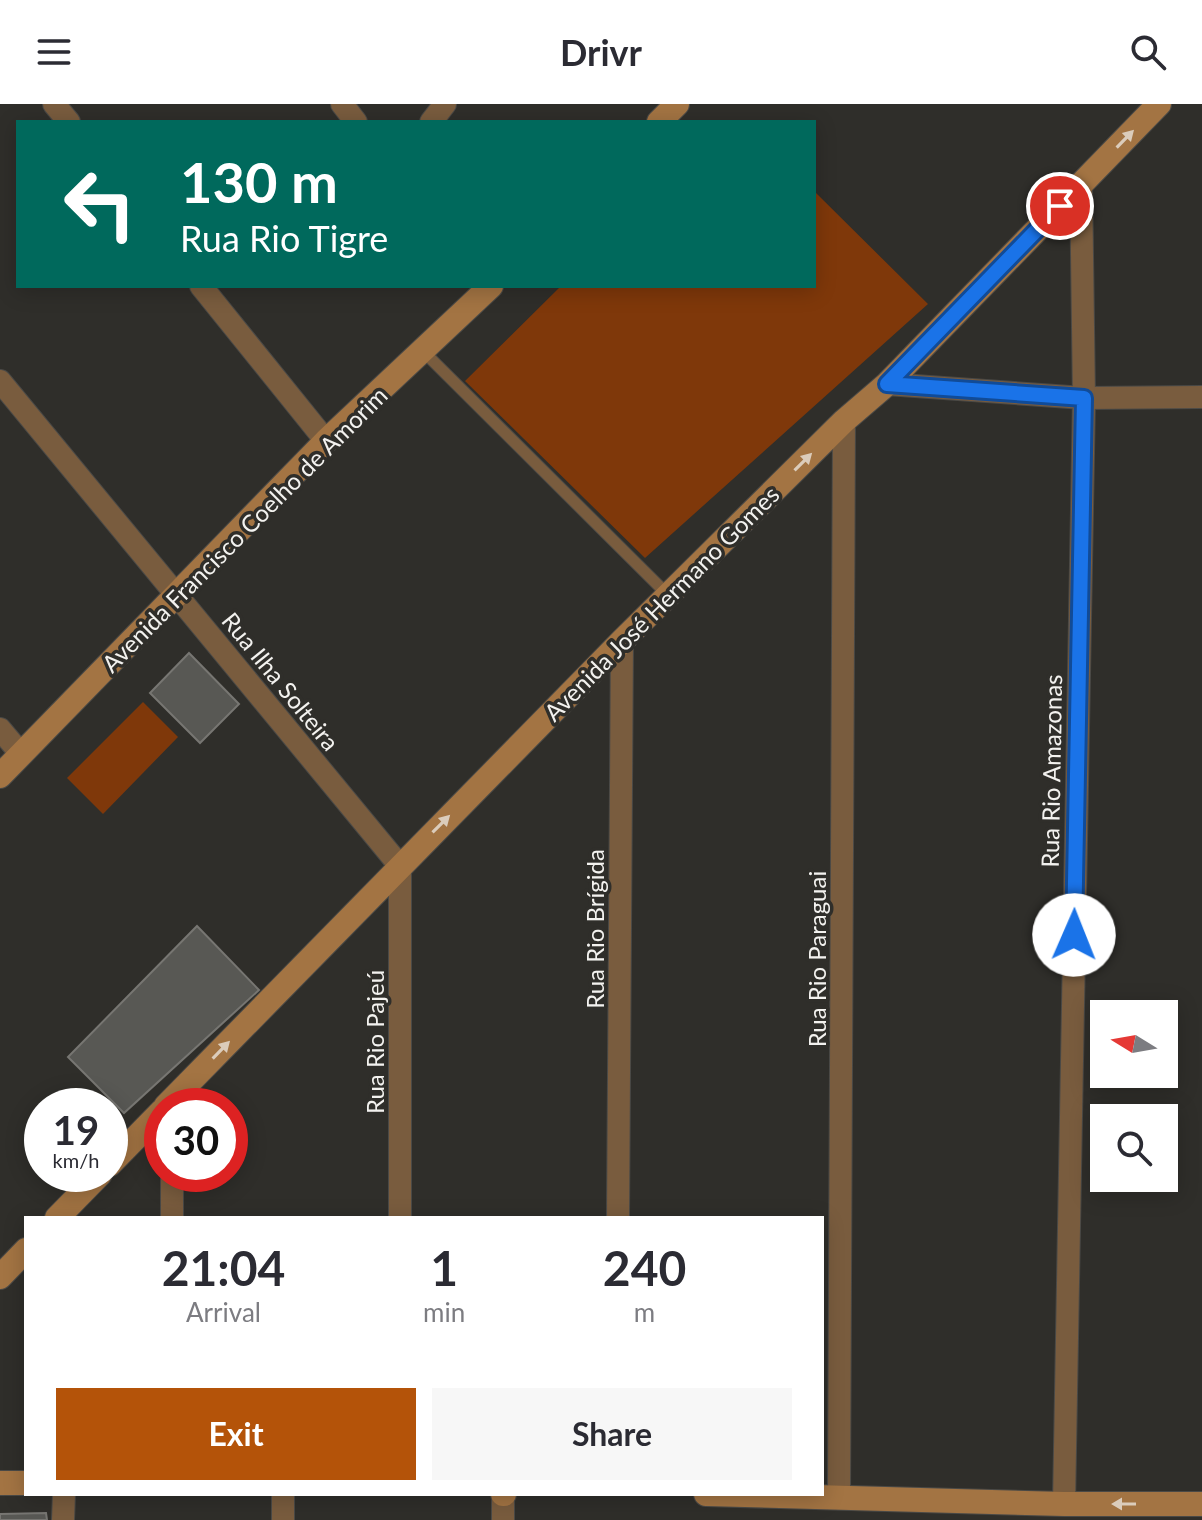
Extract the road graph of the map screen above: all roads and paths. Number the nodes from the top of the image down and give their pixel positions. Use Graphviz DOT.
graph roads {
  1 [pos="54,104"];
  2 [pos="342,104"];
  3 [pos="445,104"];
  4 [pos="677,104"];
  5 [pos="1159,104"];
  6 [pos="67,120"];
  7 [pos="354,120"];
  8 [pos="433,120"];
  9 [pos="661,120"];
  10 [pos="1081,183"];
  11 [pos="203,288"];
  12 [pos="485,288"];
  13 [pos="423,351"];
  14 [pos="0,381"];
  15 [pos="887,384"];
  16 [pos="1202,397"];
  17 [pos="1084,398"];
  18 [pos="844,421"];
  19 [pos="326,441"];
  20 [pos="176,595"];
  21 [pos="668,595"];
  22 [pos="622,641"];
  23 [pos="0,729"];
  24 [pos="21,754"];
  25 [pos="0,776"];
  26 [pos="400,866"];
  27 [pos="185,1088"];
  28 [pos="144,1130"];
  29 [pos="128,1146"];
  30 [pos="82,1192"];
  31 [pos="172,1192"];
  32 [pos="59,1216"];
  33 [pos="172,1216"];
  34 [pos="400,1216"];
  35 [pos="618,1216"];
  36 [pos="24,1252"];
  37 [pos="0,1277"];
  38 [pos="0,1483"];
  39 [pos="24,1483"];
  40 [pos="64,1496"];
  41 [pos="283,1496"];
  42 [pos="503,1496"];
  43 [pos="772,1496"];
  44 [pos="839,1498"];
  45 [pos="1064,1504"];
  46 [pos="1202,1504"];
  47 [pos="944,1510"];
  48 [pos="1167,1512"];
  49 [pos="63,1520"];
  50 [pos="283,1520"];
  51 [pos="503,1520"];
  1 -- 6 [label="street"];
  2 -- 7 [label="street"];
  3 -- 8 [label="street"];
  4 -- 9 [label="street"];
  10 -- 5 [label="street, Avenida José Hermano Gomes, one-way"];
  10 -- 15 [label="street, Avenida José Hermano Gomes"];
  10 -- 17 [label="street, Rua Rio Amazonas"];
  11 -- 19 [label="street"];
  12 -- 13 [label="street, Avenida Francisco Coelho de Amorim"];
  13 -- 19 [label="street, Avenida Francisco Coelho de Amorim"];
  13 -- 21 [label="lane"];
  14 -- 20 [label="street, Rua Ilha Solteira"];
  15 -- 17 [label="street"];
  15 -- 18 [label="street, Avenida José Hermano Gomes"];
  16 -- 17 [label="street"];
  17 -- 45 [label="street, Rua Rio Amazonas"];
  21 -- 18 [label="street, Avenida José Hermano Gomes, one-way"];
  18 -- 44 [label="street, Rua Rio Paraguai"];
  19 -- 20 [label="street, Avenida Francisco Coelho de Amorim"];
  20 -- 24 [label="street, Avenida Francisco Coelho de Amorim"];
  20 -- 26 [label="street, Rua Ilha Solteira"];
  21 -- 22 [label="street, Avenida José Hermano Gomes"];
  26 -- 22 [label="street, Avenida José Hermano Gomes, one-way"];
  22 -- 35 [label="street, Rua Rio Brígida"];
  23 -- 24 [label="street"];
  24 -- 25 [label="street, Avenida Francisco Coelho de Amorim"];
  27 -- 26 [label="street, Avenida José Hermano Gomes, one-way"];
  26 -- 34 [label="street, Rua Rio Pajeú"];
  28 -- 29 [label="street, Avenida José Hermano Gomes"];
  30 -- 32 [label="street"];
  31 -- 33 [label="street"];
  36 -- 37 [label="street"];
  38 -- 39 [label="street"];
  40 -- 49 [label="street"];
  41 -- 50 [label="street"];
  42 -- 51 [label="street"];
  43 -- 44 [label="street"];
  44 -- 47 [label="street"];
  45 -- 47 [label="street"];
  48 -- 45 [label="street, one-way"];
  46 -- 48 [label="street"];
}
